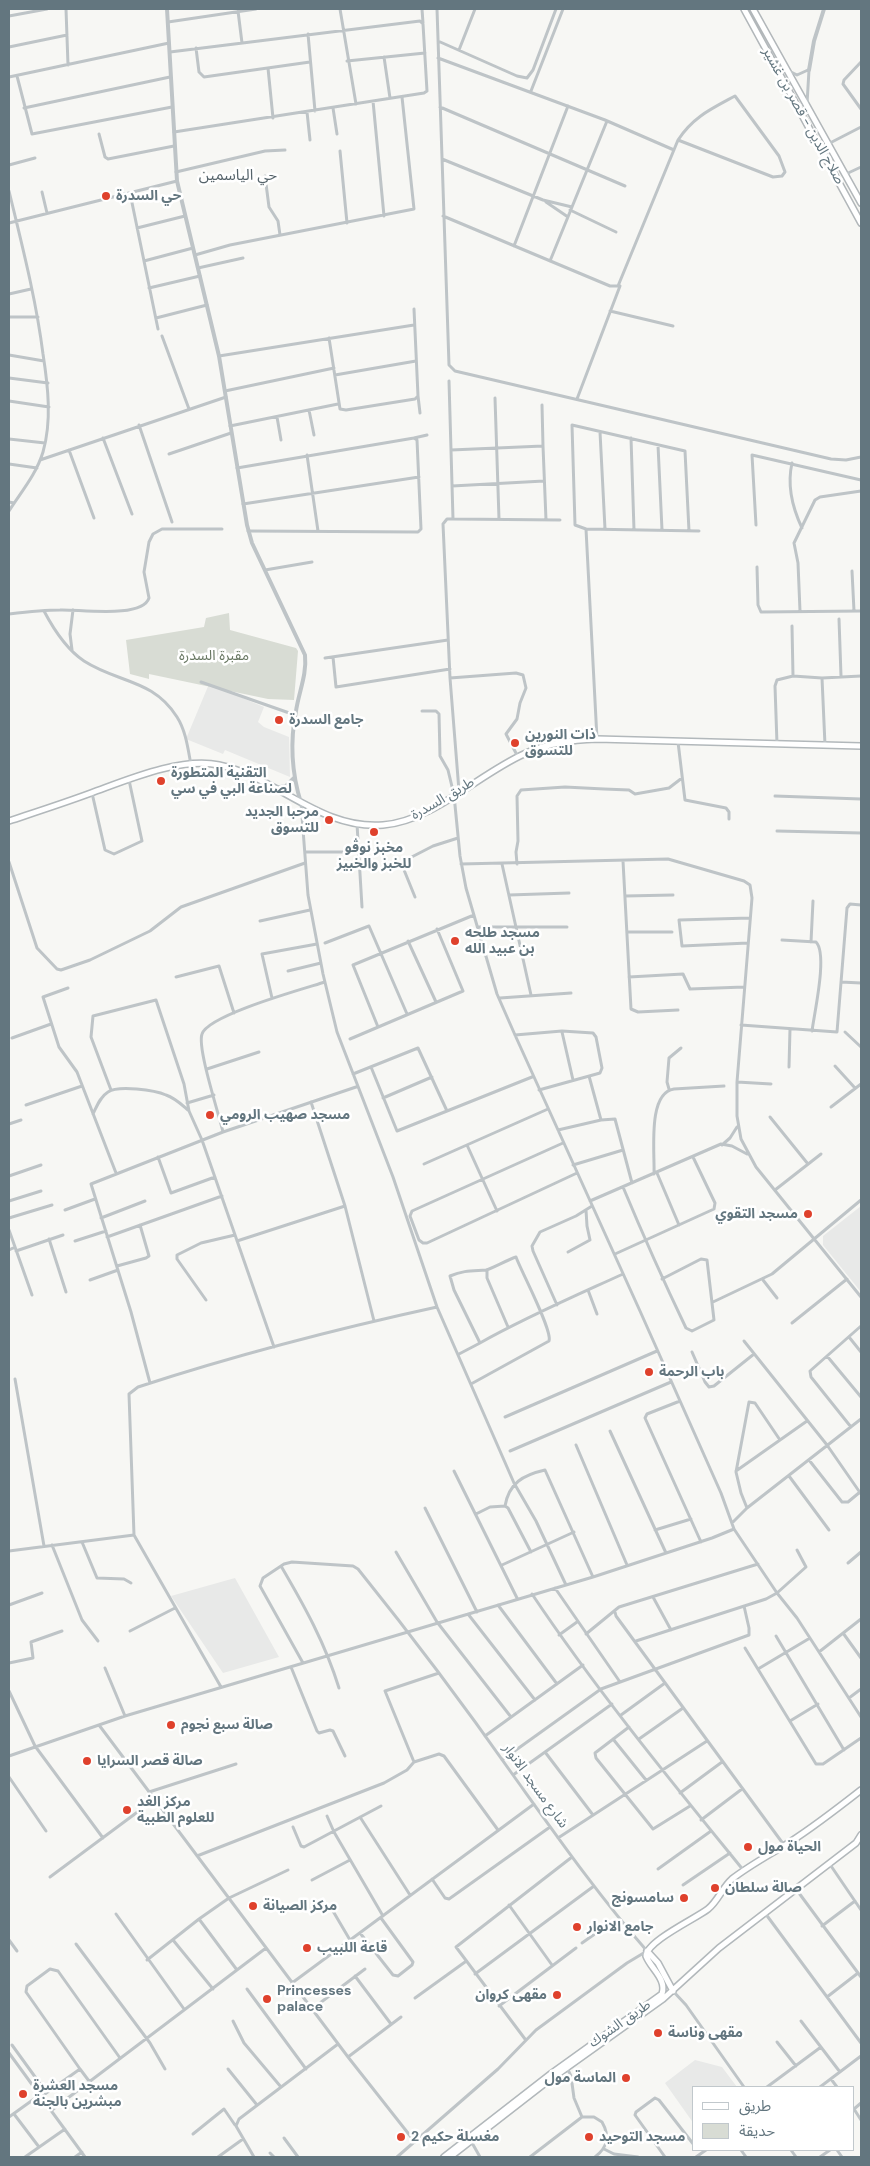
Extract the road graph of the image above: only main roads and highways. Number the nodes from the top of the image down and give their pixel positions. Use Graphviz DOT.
graph roads {
  1 [pos="744,9"];
  2 [pos="753,9"];
  3 [pos="861,203"];
  4 [pos="861,223"];
  5 [pos="861,746"];
  6 [pos="9,821"];
  7 [pos="861,1790"];
  8 [pos="861,1835"];
  9 [pos="647,1951"];
  10 [pos="673,1991"];
  11 [pos="661,1997"];
  12 [pos="565,2066"];
  13 [pos="444,2157"];
  14 [pos="450,2157"];
  1 -- 4 [label="main road, صلاح الدين - قصر بن غشير"];
  2 -- 3 [label="main road"];
  5 -- 6 [label="main road, طريق السدرة"];
  7 -- 9 [label="main road"];
  8 -- 10 [label="main road, طريق الشوك"];
  9 -- 10 [label="main road"];
  9 -- 11 [label="main road, طريق الشوك"];
  10 -- 11 [label="main road, طريق الشوك"];
  11 -- 12 [label="main road, طريق الشوك"];
  12 -- 13 [label="main road, طريق الشوك"];
  12 -- 14 [label="main road, طريق الشوك"];
}
